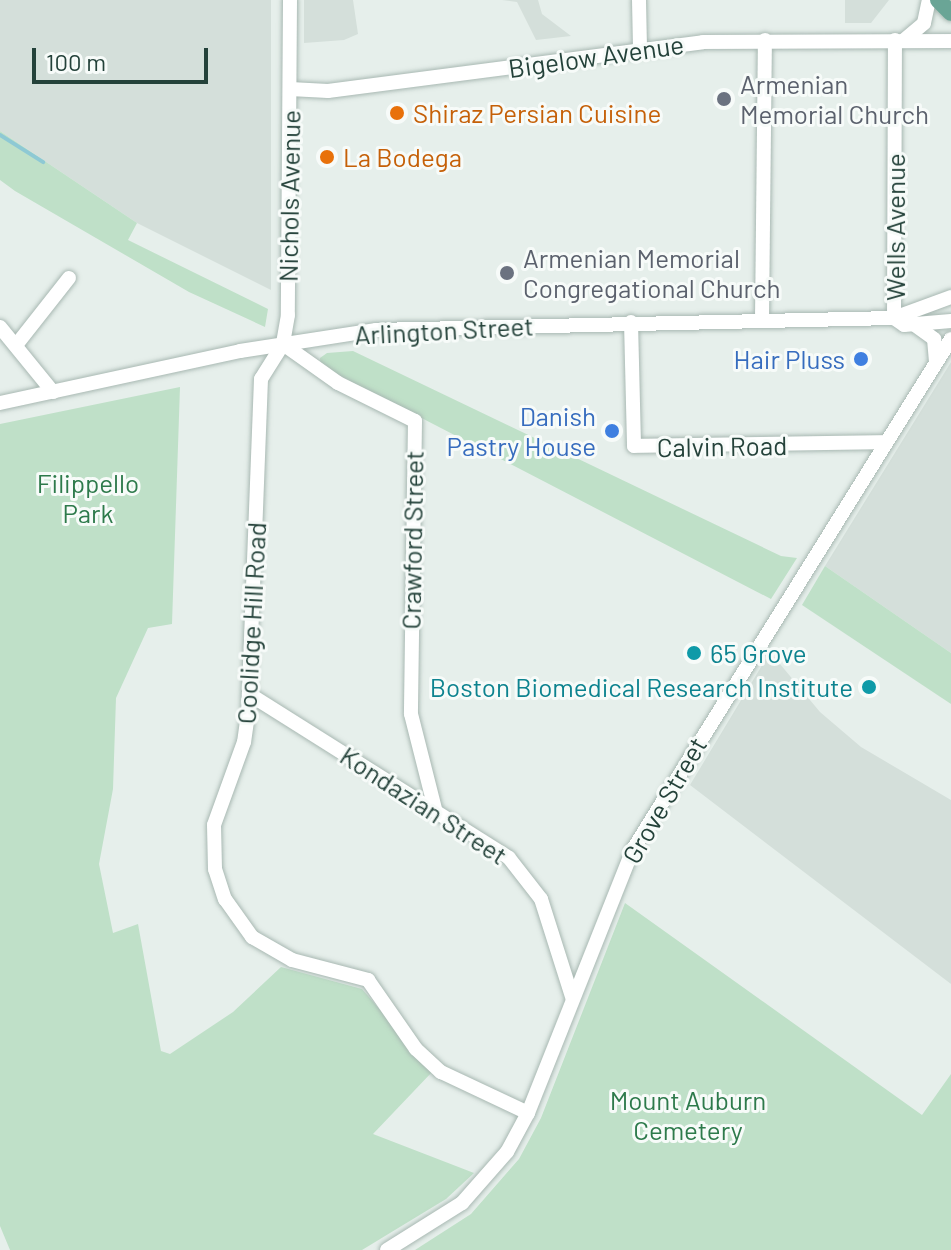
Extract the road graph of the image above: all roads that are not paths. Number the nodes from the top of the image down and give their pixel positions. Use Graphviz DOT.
graph roads {
  1 [pos="290,0"];
  2 [pos="639,0"];
  3 [pos="929,0"];
  4 [pos="938,0"];
  5 [pos="951,13"];
  6 [pos="765,40"];
  7 [pos="900,40"];
  8 [pos="951,41"];
  9 [pos="640,49"];
  10 [pos="290,89"];
  11 [pos="69,278"];
  12 [pos="951,297"];
  13 [pos="935,303"];
  14 [pos="951,307"];
  15 [pos="894,318"];
  16 [pos="762,319"];
  17 [pos="951,321"];
  18 [pos="631,322"];
  19 [pos="915,325"];
  20 [pos="0,327"];
  21 [pos="951,339"];
  22 [pos="17,344"];
  23 [pos="283,344"];
  24 [pos="936,363"];
  25 [pos="53,392"];
  26 [pos="0,403"];
  27 [pos="886,442"];
  28 [pos="249,694"];
  29 [pos="435,809"];
  30 [pos="572,997"];
  31 [pos="528,1113"];
  32 [pos="387,1250"];
  1 -- 10 [label="street, Nichols Avenue"];
  2 -- 9 [label="street"];
  3 -- 7 [label="street"];
  4 -- 5 [label="main road"];
  6 -- 7 [label="street, Bigelow Avenue"];
  6 -- 9 [label="street, Bigelow Avenue"];
  6 -- 16 [label="street"];
  7 -- 8 [label="street, Bigelow Avenue"];
  7 -- 15 [label="street, Wells Avenue"];
  9 -- 10 [label="street, Bigelow Avenue"];
  10 -- 23 [label="street, Nichols Avenue"];
  11 -- 22 [label="street"];
  12 -- 13 [label="street, Arlington Street"];
  13 -- 14 [label="street"];
  13 -- 15 [label="street, Arlington Street"];
  15 -- 16 [label="street, Arlington Street"];
  15 -- 19 [label="street, Arlington Street"];
  16 -- 18 [label="street, Arlington Street"];
  17 -- 19 [label="street, Arlington Street"];
  18 -- 23 [label="street, Arlington Street"];
  18 -- 27 [label="street, Calvin Road"];
  19 -- 24 [label="street"];
  20 -- 22 [label="street"];
  21 -- 24 [label="street, Grove Street"];
  22 -- 25 [label="street"];
  23 -- 25 [label="street, Arlington Street"];
  23 -- 28 [label="street, Coolidge Hill Road"];
  23 -- 29 [label="street, Crawford Street"];
  24 -- 27 [label="street, Grove Street"];
  25 -- 26 [label="street, Arlington Street"];
  27 -- 30 [label="street, Grove Street"];
  28 -- 29 [label="street, Kondazian Street"];
  28 -- 31 [label="street, Coolidge Hill Road"];
  29 -- 30 [label="street, Kondazian Street"];
  30 -- 31 [label="street, Grove Street"];
  31 -- 32 [label="street, Grove Street"];
}
